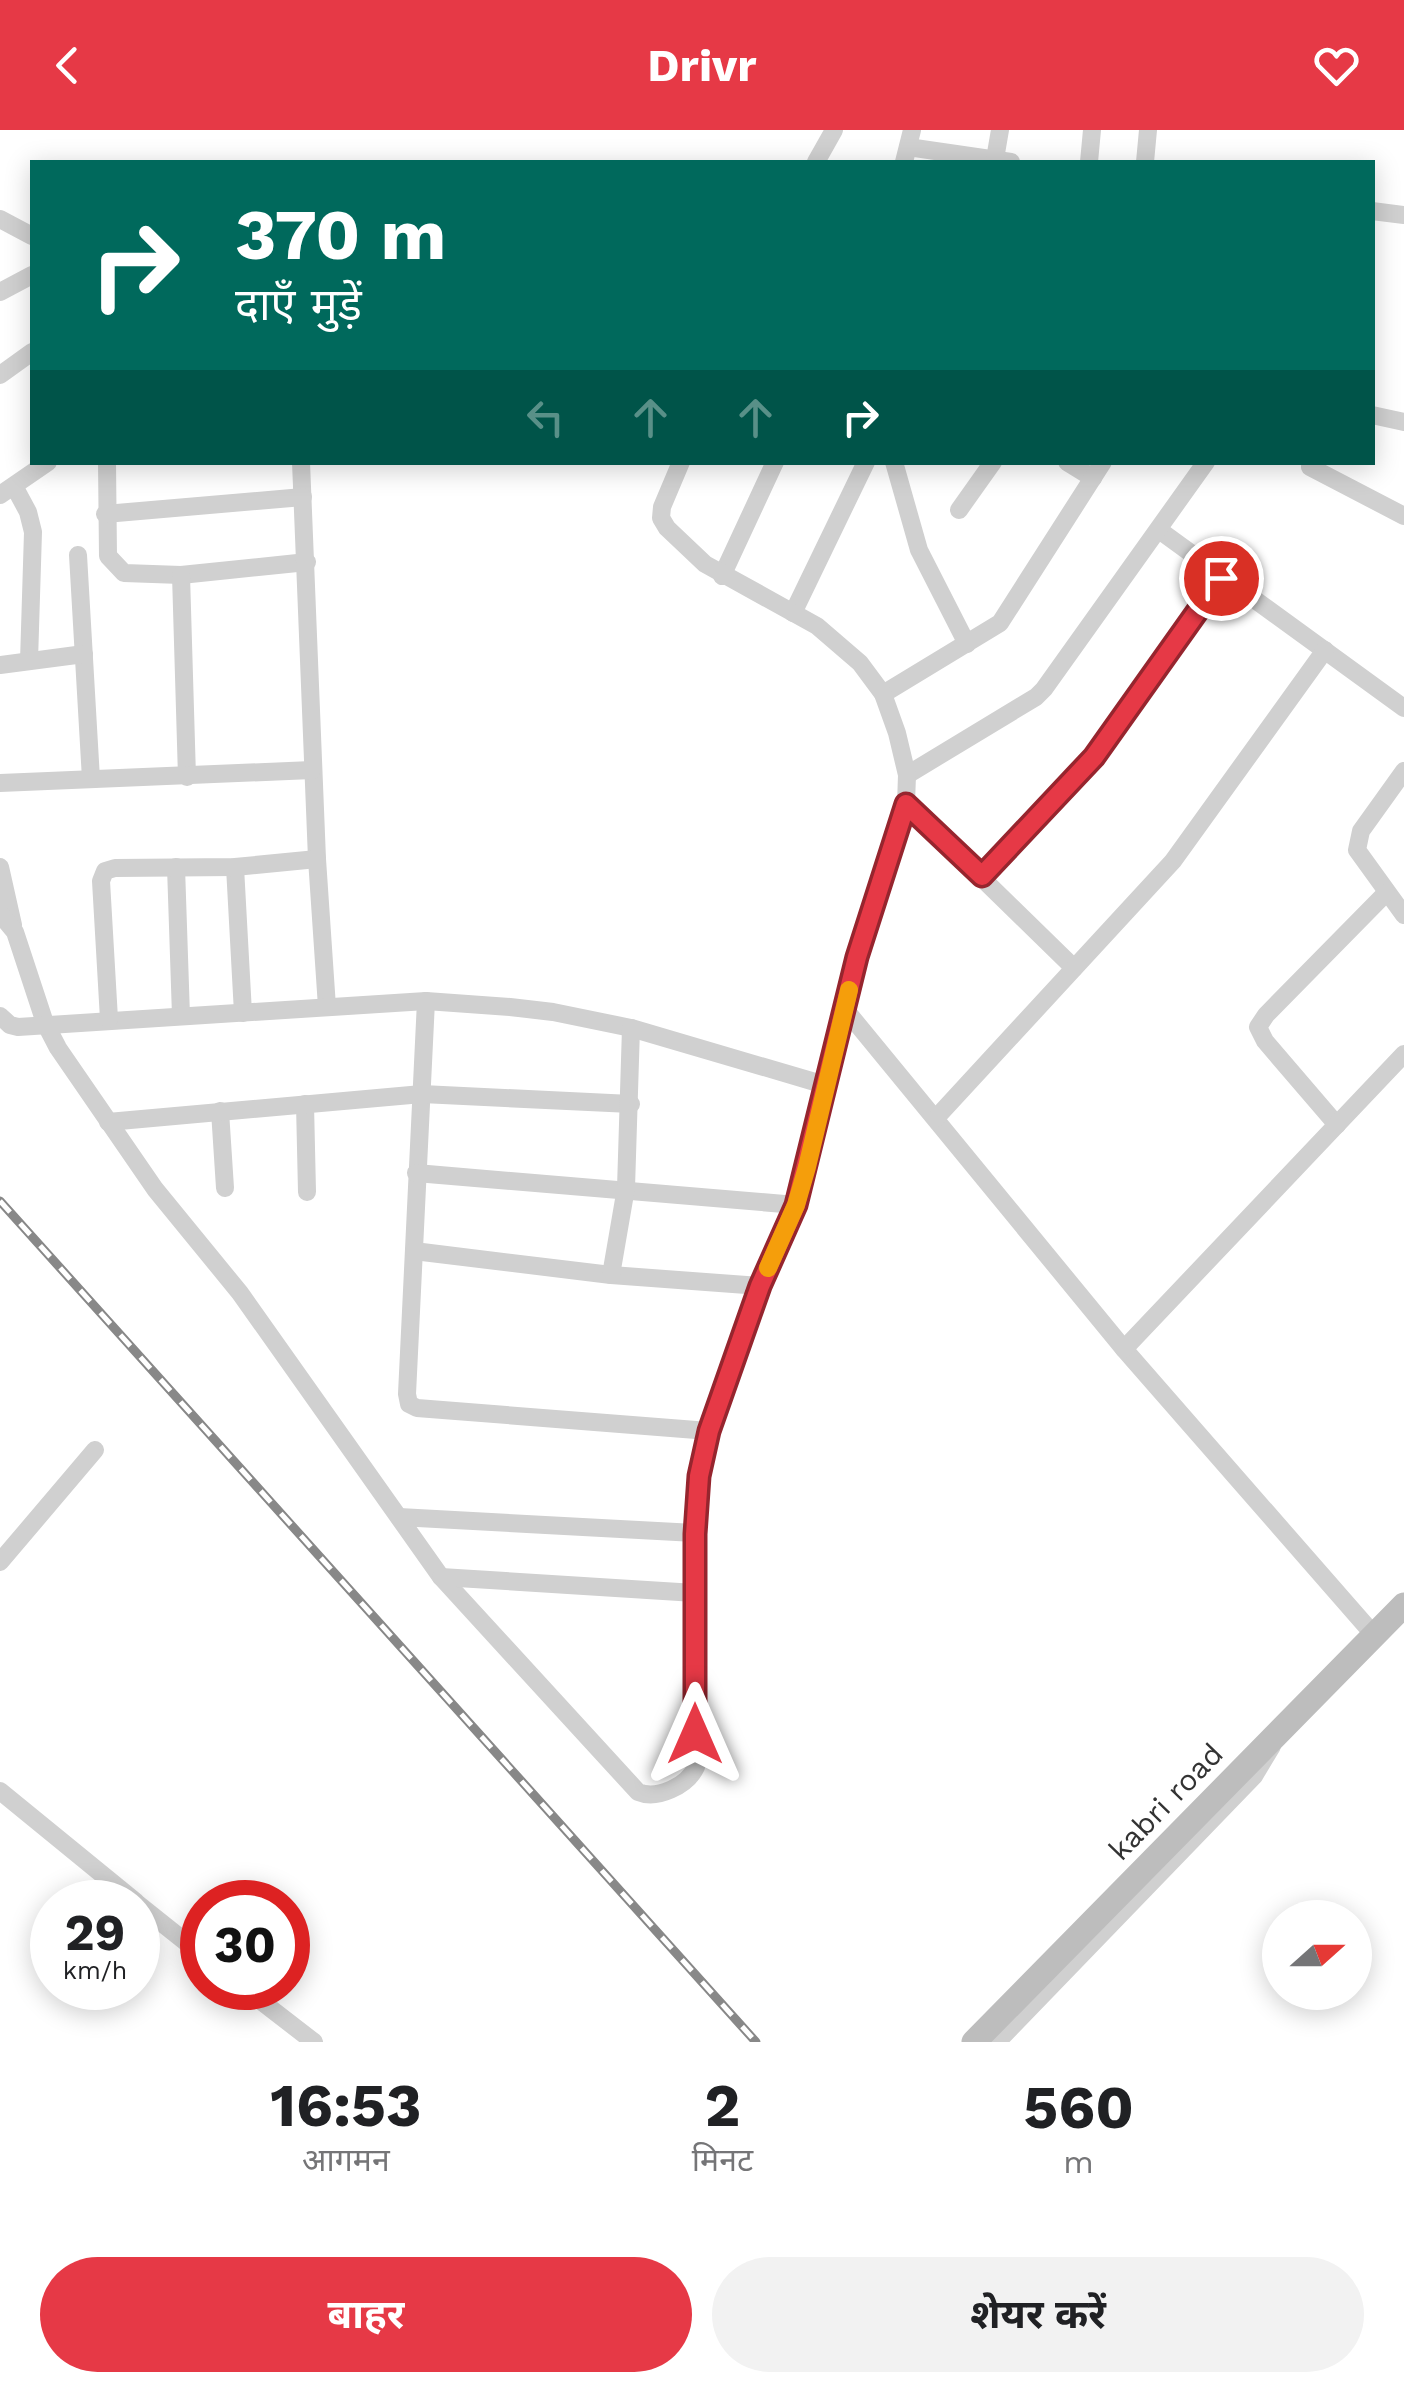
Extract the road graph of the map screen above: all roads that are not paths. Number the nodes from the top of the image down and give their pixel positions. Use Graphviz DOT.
graph roads {
  1 [pos="834,130"];
  2 [pos="1000,130"];
  3 [pos="1092,130"];
  4 [pos="1148,130"];
  5 [pos="908,146"];
  6 [pos="817,160"];
  7 [pos="997,160"];
  8 [pos="1003,160"];
  9 [pos="1089,160"];
  10 [pos="1144,160"];
  11 [pos="1375,211"];
  12 [pos="1404,215"];
  13 [pos="0,219"];
  14 [pos="30,235"];
  15 [pos="30,276"];
  16 [pos="0,292"];
  17 [pos="30,353"];
  18 [pos="0,375"];
  19 [pos="1375,416"];
  20 [pos="1404,422"];
  21 [pos="44,465"];
  22 [pos="107,465"];
  23 [pos="301,465"];
  24 [pos="681,465"];
  25 [pos="774,465"];
  26 [pos="865,465"];
  27 [pos="895,465"];
  28 [pos="991,465"];
  29 [pos="1204,465"];
  30 [pos="1310,467"];
  31 [pos="1098,470"];
  32 [pos="7,490"];
  33 [pos="302,497"];
  34 [pos="958,510"];
  35 [pos="105,514"];
  36 [pos="1404,516"];
  37 [pos="1158,530"];
  38 [pos="78,556"];
  39 [pos="307,562"];
  40 [pos="181,575"];
  41 [pos="722,576"];
  42 [pos="1221,578"];
  43 [pos="793,613"];
  44 [pos="967,644"];
  45 [pos="1326,650"];
  46 [pos="84,654"];
  47 [pos="30,661"];
  48 [pos="0,665"];
  49 [pos="883,694"];
  50 [pos="1404,708"];
  51 [pos="312,770"];
  52 [pos="1404,770"];
  53 [pos="907,775"];
  54 [pos="187,777"];
  55 [pos="91,779"];
  56 [pos="0,782"];
  57 [pos="906,804"];
  58 [pos="316,859"];
  59 [pos="0,867"];
  60 [pos="176,867"];
  61 [pos="236,867"];
  62 [pos="982,876"];
  63 [pos="1386,892"];
  64 [pos="0,914"];
  65 [pos="1404,915"];
  66 [pos="15,932"];
  67 [pos="1074,968"];
  68 [pos="426,1001"];
  69 [pos="327,1008"];
  70 [pos="844,1008"];
  71 [pos="243,1013"];
  72 [pos="0,1016"];
  73 [pos="181,1016"];
  74 [pos="109,1019"];
  75 [pos="45,1022"];
  76 [pos="631,1028"];
  77 [pos="1404,1054"];
  78 [pos="826,1085"];
  79 [pos="422,1094"];
  80 [pos="305,1104"];
  81 [pos="631,1104"];
  82 [pos="220,1111"];
  83 [pos="936,1118"];
  84 [pos="108,1122"];
  85 [pos="1337,1126"];
  86 [pos="416,1172"];
  87 [pos="225,1188"];
  88 [pos="626,1188"];
  89 [pos="307,1192"];
  90 [pos="796,1205"];
  91 [pos="414,1251"];
  92 [pos="611,1276"];
  93 [pos="760,1286"];
  94 [pos="1124,1349"];
  95 [pos="709,1431"];
  96 [pos="95,1450"];
  97 [pos="399,1518"];
  98 [pos="695,1534"];
  99 [pos="0,1562"];
  100 [pos="440,1577"];
  101 [pos="694,1593"];
  102 [pos="1404,1606"];
  103 [pos="1374,1635"];
  104 [pos="1278,1732"];
  105 [pos="0,1791"];
  106 [pos="109,1880"];
  107 [pos="160,1921"];
  108 [pos="180,1937"];
  109 [pos="273,2010"];
  110 [pos="314,2042"];
  111 [pos="974,2042"];
  112 [pos="997,2042"];
  1 -- 6 [label="street"];
  2 -- 8 [label="street"];
  3 -- 9 [label="street"];
  4 -- 10 [label="street"];
  5 -- 7 [label="street"];
  11 -- 12 [label="street"];
  13 -- 14 [label="street"];
  15 -- 16 [label="street"];
  17 -- 18 [label="street"];
  19 -- 20 [label="street"];
  21 -- 32 [label="street"];
  22 -- 35 [label="street"];
  23 -- 33 [label="street"];
  24 -- 41 [label="street"];
  25 -- 41 [label="street"];
  26 -- 43 [label="street"];
  27 -- 44 [label="street"];
  28 -- 34 [label="street"];
  29 -- 37 [label="street"];
  30 -- 36 [label="street"];
  31 -- 44 [label="street"];
  32 -- 47 [label="street"];
  33 -- 35 [label="street"];
  33 -- 39 [label="street"];
  35 -- 40 [label="street"];
  37 -- 42 [label="street"];
  37 -- 53 [label="street"];
  38 -- 46 [label="street"];
  39 -- 40 [label="street"];
  39 -- 51 [label="street"];
  40 -- 54 [label="street"];
  41 -- 43 [label="street"];
  42 -- 45 [label="street"];
  42 -- 62 [label="street"];
  43 -- 49 [label="street"];
  44 -- 49 [label="street"];
  45 -- 50 [label="street"];
  45 -- 67 [label="street"];
  46 -- 47 [label="street"];
  46 -- 55 [label="street"];
  47 -- 48 [label="street"];
  49 -- 53 [label="street"];
  51 -- 54 [label="street"];
  51 -- 58 [label="street"];
  52 -- 63 [label="street"];
  53 -- 57 [label="street"];
  54 -- 55 [label="street"];
  55 -- 56 [label="street"];
  57 -- 62 [label="street"];
  57 -- 70 [label="street"];
  58 -- 61 [label="street"];
  58 -- 69 [label="street"];
  59 -- 66 [label="street"];
  60 -- 61 [label="street"];
  60 -- 73 [label="street"];
  60 -- 74 [label="street"];
  61 -- 71 [label="street"];
  62 -- 67 [label="street"];
  63 -- 65 [label="street"];
  63 -- 85 [label="street"];
  64 -- 66 [label="street"];
  66 -- 75 [label="street"];
  67 -- 83 [label="street"];
  68 -- 69 [label="street"];
  68 -- 76 [label="street"];
  68 -- 79 [label="street"];
  69 -- 71 [label="street"];
  70 -- 78 [label="street"];
  70 -- 83 [label="street"];
  71 -- 73 [label="street"];
  72 -- 75 [label="street"];
  73 -- 74 [label="street"];
  74 -- 75 [label="street"];
  75 -- 84 [label="street"];
  76 -- 78 [label="street"];
  76 -- 81 [label="street"];
  77 -- 85 [label="street"];
  78 -- 90 [label="street"];
  79 -- 80 [label="street"];
  79 -- 81 [label="street"];
  79 -- 86 [label="street"];
  80 -- 82 [label="street"];
  80 -- 89 [label="street"];
  81 -- 88 [label="street"];
  82 -- 84 [label="street"];
  82 -- 87 [label="street"];
  83 -- 94 [label="street"];
  84 -- 97 [label="street"];
  85 -- 94 [label="street"];
  86 -- 88 [label="street"];
  86 -- 91 [label="street"];
  88 -- 90 [label="street"];
  88 -- 92 [label="street"];
  90 -- 93 [label="street"];
  91 -- 92 [label="street"];
  91 -- 95 [label="street"];
  92 -- 93 [label="street"];
  93 -- 95 [label="street"];
  94 -- 103 [label="street"];
  95 -- 98 [label="street"];
  96 -- 99 [label="street"];
  97 -- 98 [label="street"];
  97 -- 100 [label="street"];
  98 -- 101 [label="street"];
  100 -- 101 [label="street"];
  100 -- 101 [label="street"];
  102 -- 103 [label="street, kabri road"];
  103 -- 104 [label="street, kabri road"];
  104 -- 111 [label="street, kabri road"];
  104 -- 112 [label="street"];
  105 -- 106 [label="street"];
  107 -- 108 [label="street"];
  109 -- 110 [label="street"];
}
